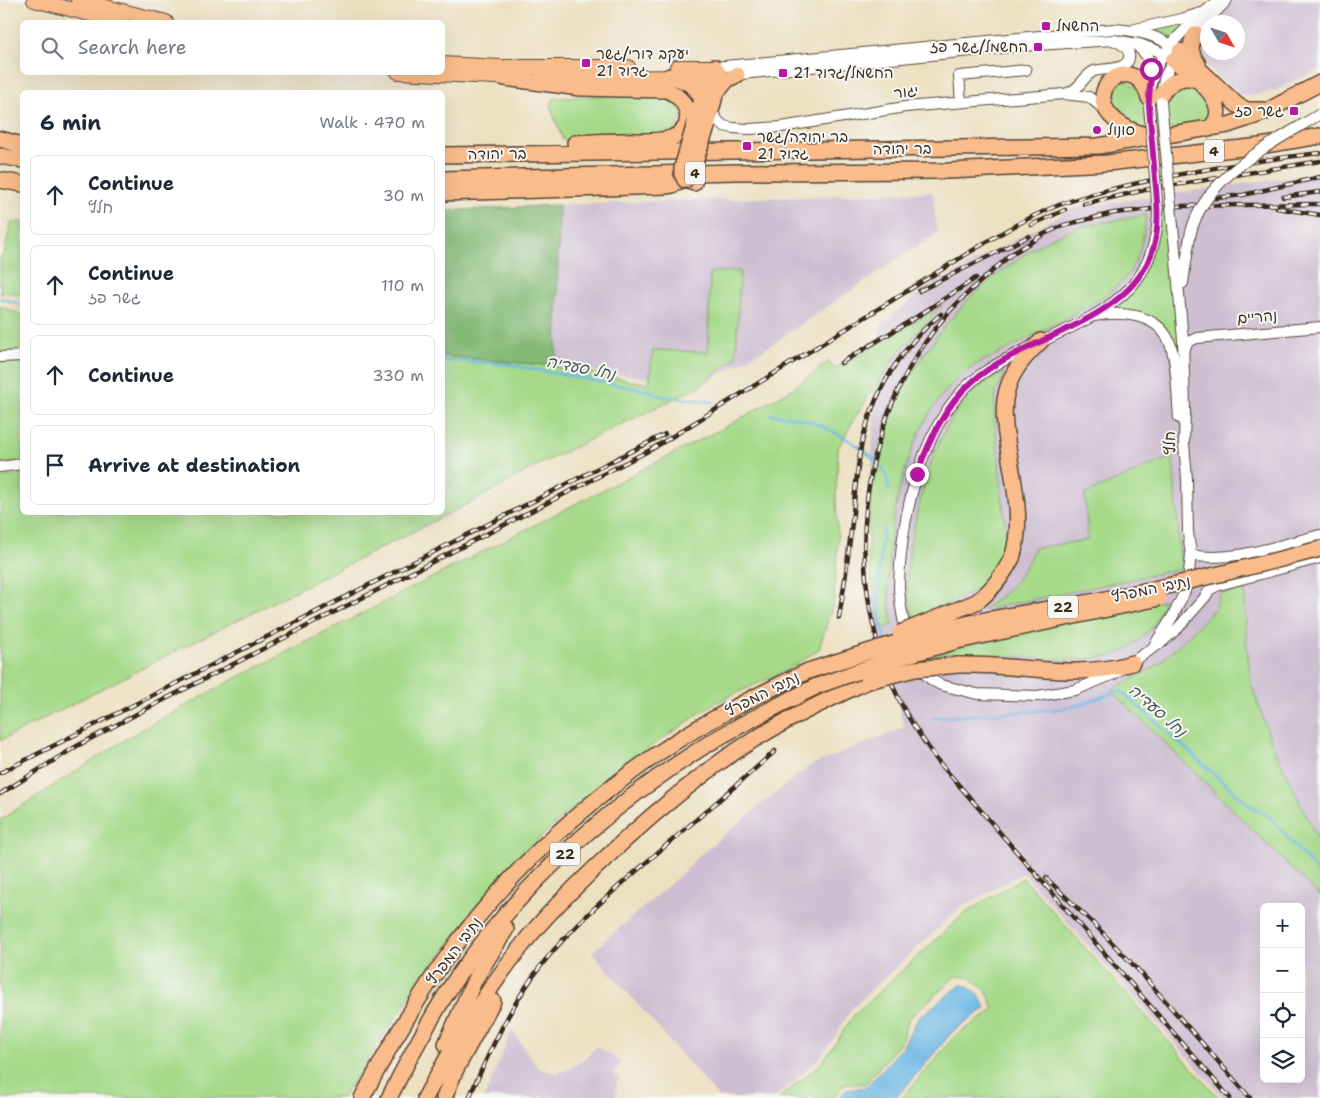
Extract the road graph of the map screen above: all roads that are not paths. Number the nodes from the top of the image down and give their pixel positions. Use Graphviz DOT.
graph roads {
  1 [pos="34,0"];
  2 [pos="78,0"];
  3 [pos="1219,0"];
  4 [pos="1227,0"];
  5 [pos="1206,10"];
  6 [pos="113,20"];
  7 [pos="158,20"];
  8 [pos="1131,30"];
  9 [pos="1196,34"];
  10 [pos="1114,40"];
  11 [pos="1131,42"];
  12 [pos="1171,52"];
  13 [pos="445,64"];
  14 [pos="1026,70"];
  15 [pos="714,73"];
  16 [pos="445,75"];
  17 [pos="737,75"];
  18 [pos="670,76"];
  19 [pos="1200,76"];
  20 [pos="505,78"];
  21 [pos="1152,78"];
  22 [pos="1320,83"];
  23 [pos="1064,94"];
  24 [pos="709,96"];
  25 [pos="1155,100"];
  26 [pos="961,102"];
  27 [pos="1276,106"];
  28 [pos="711,111"];
  29 [pos="1107,112"];
  30 [pos="1320,114"];
  31 [pos="701,125"];
  32 [pos="1209,128"];
  33 [pos="1320,136"];
  34 [pos="1157,137"];
  35 [pos="0,139"];
  36 [pos="20,144"];
  37 [pos="445,154"];
  38 [pos="445,154"];
  39 [pos="0,156"];
  40 [pos="20,160"];
  41 [pos="948,171"];
  42 [pos="445,178"];
  43 [pos="0,180"];
  44 [pos="685,180"];
  45 [pos="20,184"];
  46 [pos="445,193"];
  47 [pos="1180,299"];
  48 [pos="1088,318"];
  49 [pos="1320,327"];
  50 [pos="1182,330"];
  51 [pos="1197,338"];
  52 [pos="1041,341"];
  53 [pos="1183,354"];
  54 [pos="20,356"];
  55 [pos="0,357"];
  56 [pos="1184,444"];
  57 [pos="20,465"];
  58 [pos="0,468"];
  59 [pos="1320,535"];
  60 [pos="1320,549"];
  61 [pos="1191,556"];
  62 [pos="1320,558"];
  63 [pos="1151,649"];
  64 [pos="1132,663"];
  65 [pos="808,670"];
  66 [pos="570,850"];
  67 [pos="568,895"];
  68 [pos="403,1022"];
  69 [pos="356,1098"];
  70 [pos="362,1098"];
  71 [pos="389,1098"];
  72 [pos="424,1098"];
  73 [pos="444,1098"];
  1 -- 6 [label="main road"];
  2 -- 7 [label="main road"];
  3 -- 5 [label="street"];
  4 -- 9 [label="street"];
  5 -- 8 [label="street"];
  5 -- 12 [label="street"];
  8 -- 12 [label="street"];
  8 -- 15 [label="street"];
  9 -- 12 [label="street"];
  9 -- 19 [label="highway"];
  10 -- 11 [label="street"];
  10 -- 17 [label="street"];
  10 -- 23 [label="street"];
  11 -- 12 [label="street"];
  11 -- 21 [label="street"];
  12 -- 19 [label="highway"];
  12 -- 21 [label="street"];
  12 -- 25 [label="street"];
  13 -- 15 [label="main road"];
  14 -- 26 [label="street"];
  15 -- 17 [label="street"];
  15 -- 18 [label="main road"];
  15 -- 24 [label="highway"];
  16 -- 20 [label="main road"];
  17 -- 24 [label="highway"];
  18 -- 20 [label="main road"];
  18 -- 24 [label="highway"];
  19 -- 25 [label="highway"];
  19 -- 27 [label="highway"];
  19 -- 32 [label="highway"];
  20 -- 37 [label="highway"];
  21 -- 25 [label="street"];
  22 -- 27 [label="highway, בר יהודה / 4"];
  23 -- 26 [label="street, יגור"];
  23 -- 29 [label="street, יגור"];
  24 -- 28 [label="highway"];
  24 -- 31 [label="highway"];
  25 -- 29 [label="highway"];
  25 -- 47 [label="street, חלץ, bridge"];
  25 -- 48 [label="street, bridge"];
  26 -- 28 [label="street, יגור"];
  27 -- 32 [label="highway, בר יהודה / 4"];
  28 -- 31 [label="highway"];
  29 -- 34 [label="highway"];
  30 -- 47 [label="street, bridge"];
  31 -- 44 [label="highway, bridge"];
  32 -- 34 [label="highway, בר יהודה / 4"];
  33 -- 41 [label="highway, בר יהודה / 4"];
  34 -- 38 [label="highway, בר יהודה / 4"];
  35 -- 36 [label="highway"];
  39 -- 40 [label="highway"];
  41 -- 42 [label="highway, בר יהודה / 4"];
  41 -- 44 [label="highway"];
  43 -- 45 [label="highway"];
  44 -- 46 [label="highway"];
  47 -- 50 [label="street, חלץ"];
  48 -- 52 [label="street"];
  48 -- 56 [label="street"];
  49 -- 51 [label="street, נהריים"];
  50 -- 51 [label="street"];
  50 -- 53 [label="street, חלץ"];
  51 -- 53 [label="street"];
  52 -- 64 [label="street"];
  52 -- 65 [label="highway, bridge"];
  53 -- 56 [label="street, חלץ"];
  54 -- 55 [label="street"];
  56 -- 61 [label="street, חלץ"];
  57 -- 58 [label="street"];
  59 -- 61 [label="street"];
  60 -- 65 [label="highway, נתיבי המפרץ / 22, bridge"];
  61 -- 63 [label="street, חלץ"];
  62 -- 63 [label="street"];
  62 -- 66 [label="highway, נתיבי המפרץ / 22, bridge"];
  63 -- 64 [label="street"];
  64 -- 67 [label="highway, bridge"];
  65 -- 68 [label="highway, נתיבי המפרץ / 22"];
  66 -- 71 [label="highway, נתיבי המפרץ / 22"];
  66 -- 72 [label="highway"];
  67 -- 72 [label="highway"];
  67 -- 73 [label="highway"];
  68 -- 69 [label="highway"];
  68 -- 70 [label="highway, נתיבי המפרץ / 22"];
}
